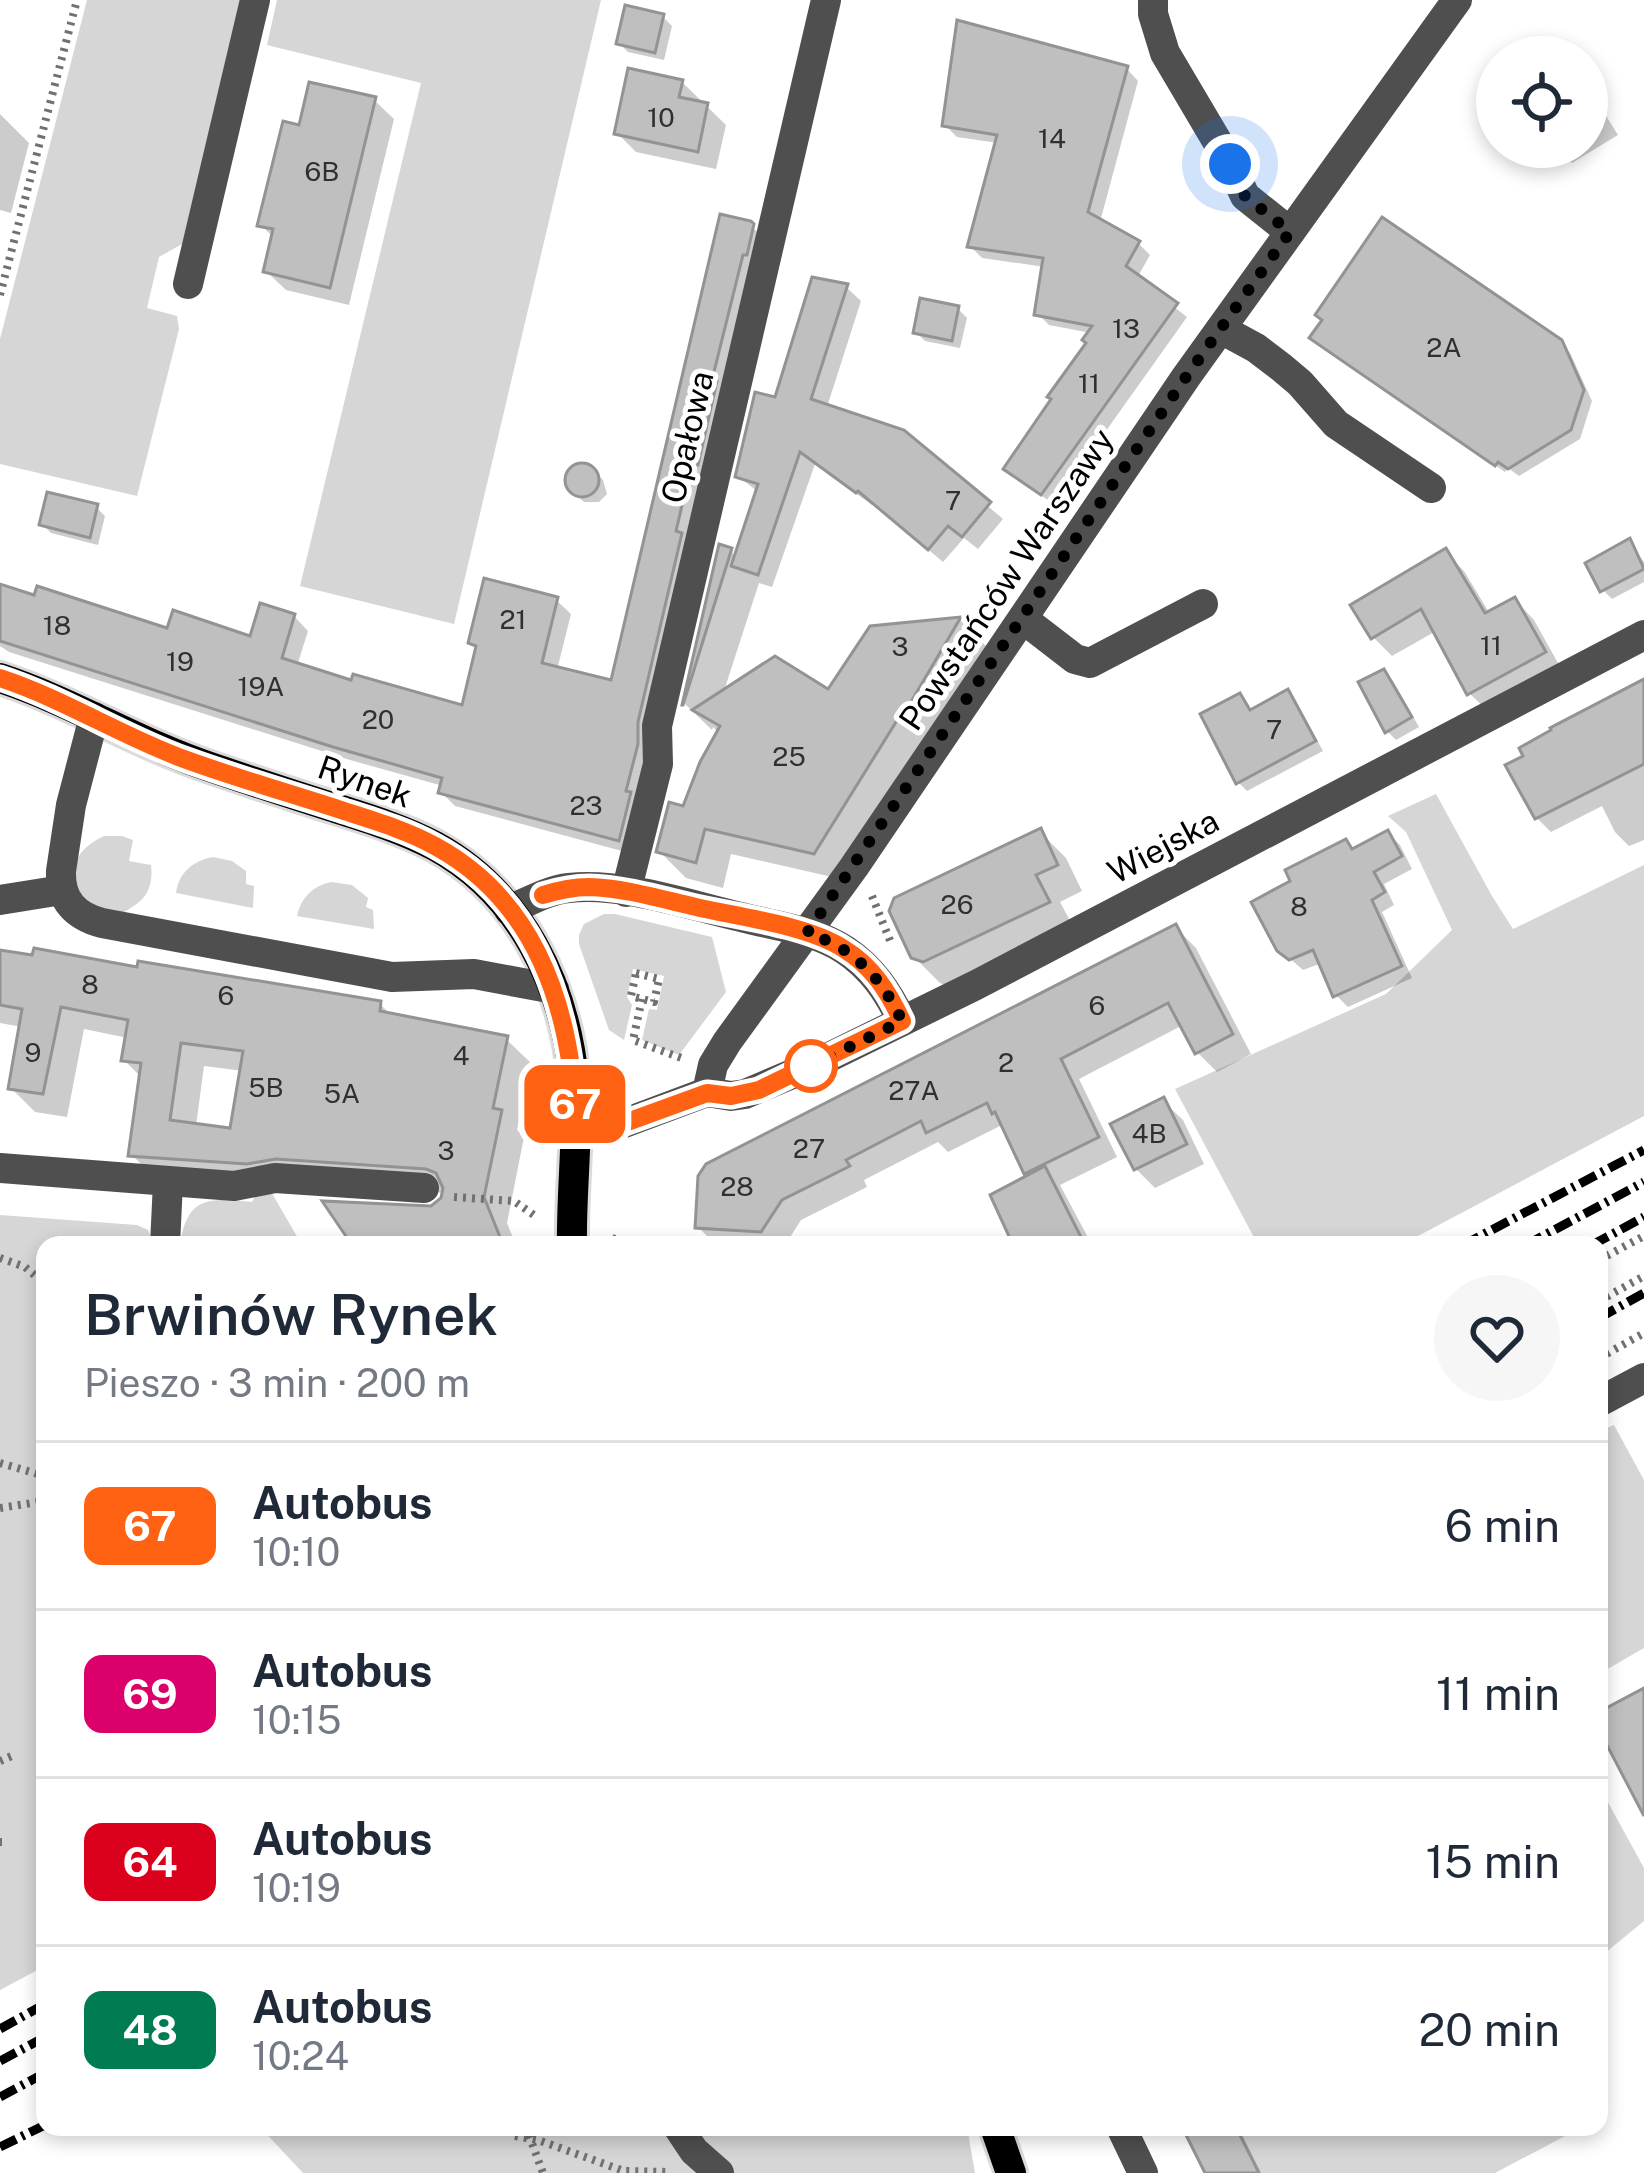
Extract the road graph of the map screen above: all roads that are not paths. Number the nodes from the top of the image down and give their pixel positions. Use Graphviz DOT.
graph roads {
  1 [pos="255,0"];
  2 [pos="826,0"];
  3 [pos="1153,0"];
  4 [pos="1457,0"];
  5 [pos="1290,232"];
  6 [pos="188,284"];
  7 [pos="1221,329"];
  8 [pos="1431,488"];
  9 [pos="1203,604"];
  10 [pos="1023,619"];
  11 [pos="1644,635"];
  12 [pos="0,678"];
  13 [pos="94,717"];
  14 [pos="62,890"];
  15 [pos="626,892"];
  16 [pos="0,900"];
  17 [pos="509,910"];
  18 [pos="807,933"];
  19 [pos="554,989"];
  20 [pos="902,1021"];
  21 [pos="707,1093"];
  22 [pos="576,1126"];
  23 [pos="0,1168"];
  24 [pos="168,1182"];
  25 [pos="424,1188"];
  26 [pos="165,1236"];
  27 [pos="572,1236"];
  28 [pos="1640,1391"];
  29 [pos="1608,1400"];
  30 [pos="685,2136"];
  31 [pos="998,2136"];
  32 [pos="1124,2136"];
  33 [pos="719,2173"];
  34 [pos="1011,2173"];
  35 [pos="1143,2173"];
  1 -- 6 [label="street"];
  2 -- 15 [label="street, Opałowa"];
  3 -- 5 [label="street"];
  4 -- 5 [label="street, Powstańców Warszawy"];
  5 -- 7 [label="street, Powstańców Warszawy"];
  7 -- 8 [label="street"];
  7 -- 10 [label="street, Powstańców Warszawy"];
  9 -- 10 [label="street"];
  10 -- 18 [label="street, Powstańców Warszawy"];
  11 -- 20 [label="street, Wiejska"];
  12 -- 13 [label="main road, Rynek"];
  13 -- 14 [label="street"];
  13 -- 17 [label="main road, Rynek"];
  14 -- 16 [label="street"];
  14 -- 19 [label="street"];
  15 -- 17 [label="street"];
  15 -- 18 [label="street"];
  17 -- 19 [label="main road, Rynek"];
  18 -- 20 [label="street"];
  18 -- 21 [label="street, Powstańców Warszawy"];
  19 -- 22 [label="main road, Rynek"];
  20 -- 21 [label="street, Wiejska"];
  21 -- 22 [label="street"];
  22 -- 27 [label="main road, Rynek"];
  23 -- 24 [label="street"];
  24 -- 25 [label="street"];
  24 -- 26 [label="street"];
  28 -- 29 [label="street"];
  30 -- 33 [label="street"];
  31 -- 34 [label="main road"];
  32 -- 35 [label="street"];
}
